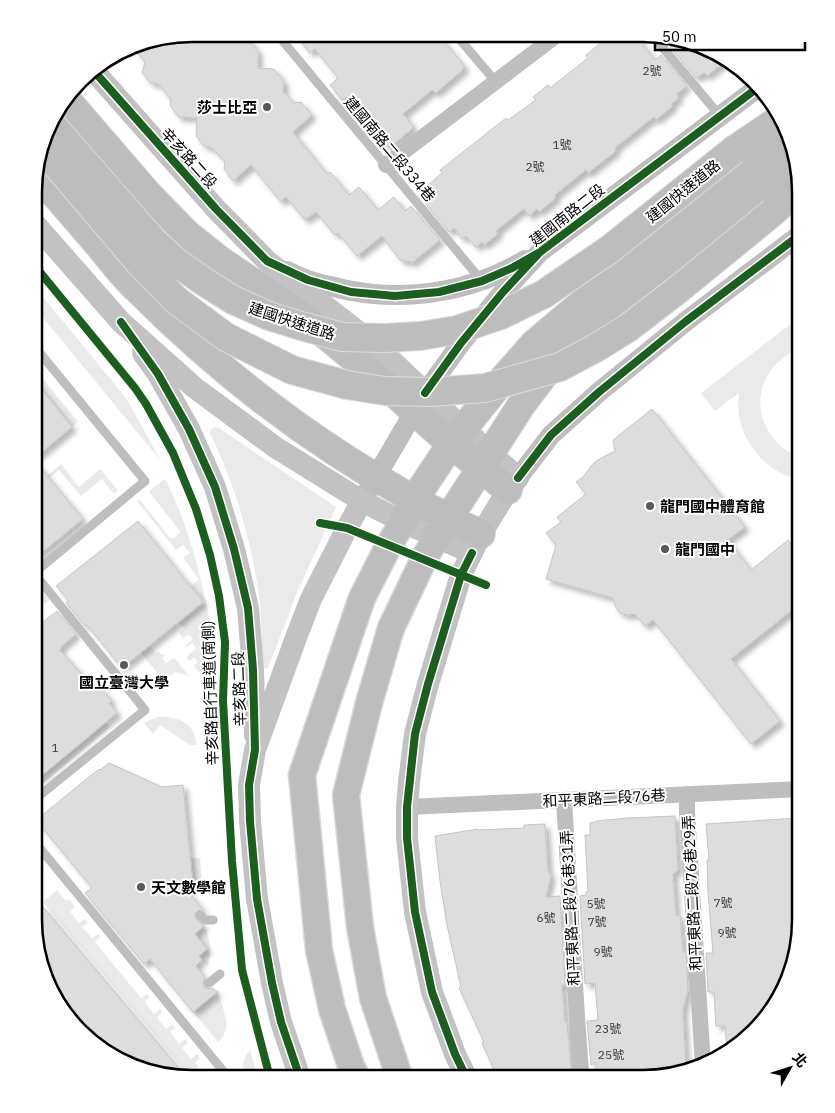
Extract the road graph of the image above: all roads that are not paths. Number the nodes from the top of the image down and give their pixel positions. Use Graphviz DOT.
graph roads {
  1 [pos="463,42"];
  2 [pos="548,42"];
  3 [pos="284,43"];
  4 [pos="659,44"];
  5 [pos="98,77"];
  6 [pos="496,82"];
  7 [pos="753,92"];
  8 [pos="71,105"];
  9 [pos="720,116"];
  10 [pos="775,122"];
  11 [pos="56,130"];
  12 [pos="783,139"];
  13 [pos="48,155"];
  14 [pos="386,165"];
  15 [pos="790,167"];
  16 [pos="43,181"];
  17 [pos="792,195"];
  18 [pos="42,232"];
  19 [pos="792,241"];
  20 [pos="540,252"];
  21 [pos="267,261"];
  22 [pos="482,281"];
  23 [pos="121,322"];
  24 [pos="42,355"];
  25 [pos="420,402"];
  26 [pos="458,437"];
  27 [pos="485,461"];
  28 [pos="376,478"];
  29 [pos="513,484"];
  30 [pos="362,502"];
  31 [pos="409,511"];
  32 [pos="443,528"];
  33 [pos="476,544"];
  34 [pos="42,566"];
  35 [pos="42,583"];
  36 [pos="255,750"];
  37 [pos="792,789"];
  38 [pos="42,794"];
  39 [pos="687,794"];
  40 [pos="564,800"];
  41 [pos="407,807"];
  42 [pos="42,851"];
  43 [pos="201,916"];
  44 [pos="213,920"];
  45 [pos="220,974"];
  46 [pos="209,983"];
  47 [pos="702,1058"];
  48 [pos="221,1070"];
  49 [pos="297,1070"];
  50 [pos="354,1070"];
  51 [pos="397,1070"];
  52 [pos="463,1070"];
  53 [pos="581,1070"];
  1 -- 6 [label="lane"];
  2 -- 6 [label="street"];
  3 -- 14 [label="lane, 建國南路二段334巷"];
  4 -- 9 [label="lane"];
  5 -- 21 [label="main road, 辛亥路二段"];
  6 -- 14 [label="street"];
  7 -- 9 [label="street, 建國南路二段"];
  8 -- 25 [label="highway"];
  9 -- 20 [label="street, 建國南路二段"];
  10 -- 11 [label="highway, 建國快速道路, bridge"];
  12 -- 26 [label="highway, 建國快速道路"];
  13 -- 17 [label="highway, bridge"];
  14 -- 22 [label="lane, 建國南路二段334巷"];
  15 -- 27 [label="highway"];
  16 -- 28 [label="highway"];
  18 -- 23 [label="main road, 辛亥路二段"];
  19 -- 29 [label="street"];
  20 -- 22 [label="street"];
  20 -- 25 [label="street, 建國南路二段"];
  21 -- 22 [label="street"];
  21 -- 25 [label="main road, 辛亥路二段"];
  23 -- 30 [label="main road, 辛亥路二段"];
  23 -- 36 [label="main road, 辛亥路二段"];
  24 -- 34 [label="lane"];
  25 -- 26 [label="highway"];
  25 -- 28 [label="street, 建國南路二段"];
  26 -- 27 [label="highway"];
  26 -- 31 [label="highway, 建國快速道路"];
  27 -- 29 [label="highway"];
  27 -- 32 [label="highway"];
  28 -- 30 [label="street, 建國南路二段"];
  28 -- 31 [label="highway"];
  29 -- 33 [label="main road"];
  30 -- 31 [label="main road, 辛亥路二段"];
  30 -- 36 [label="main road, 辛亥路二段"];
  31 -- 32 [label="highway"];
  31 -- 50 [label="main road"];
  32 -- 33 [label="highway"];
  32 -- 51 [label="main road"];
  33 -- 41 [label="main road"];
  35 -- 38 [label="lane"];
  36 -- 49 [label="main road, 辛亥路二段"];
  37 -- 39 [label="street, 和平東路二段76巷"];
  39 -- 40 [label="street, 和平東路二段76巷"];
  39 -- 47 [label="street, 和平東路二段76巷29弄"];
  40 -- 41 [label="street, 和平東路二段76巷"];
  40 -- 53 [label="street, 和平東路二段76巷31弄"];
  41 -- 52 [label="main road"];
  42 -- 48 [label="lane"];
  43 -- 44 [label="lane"];
  45 -- 46 [label="lane"];
}
